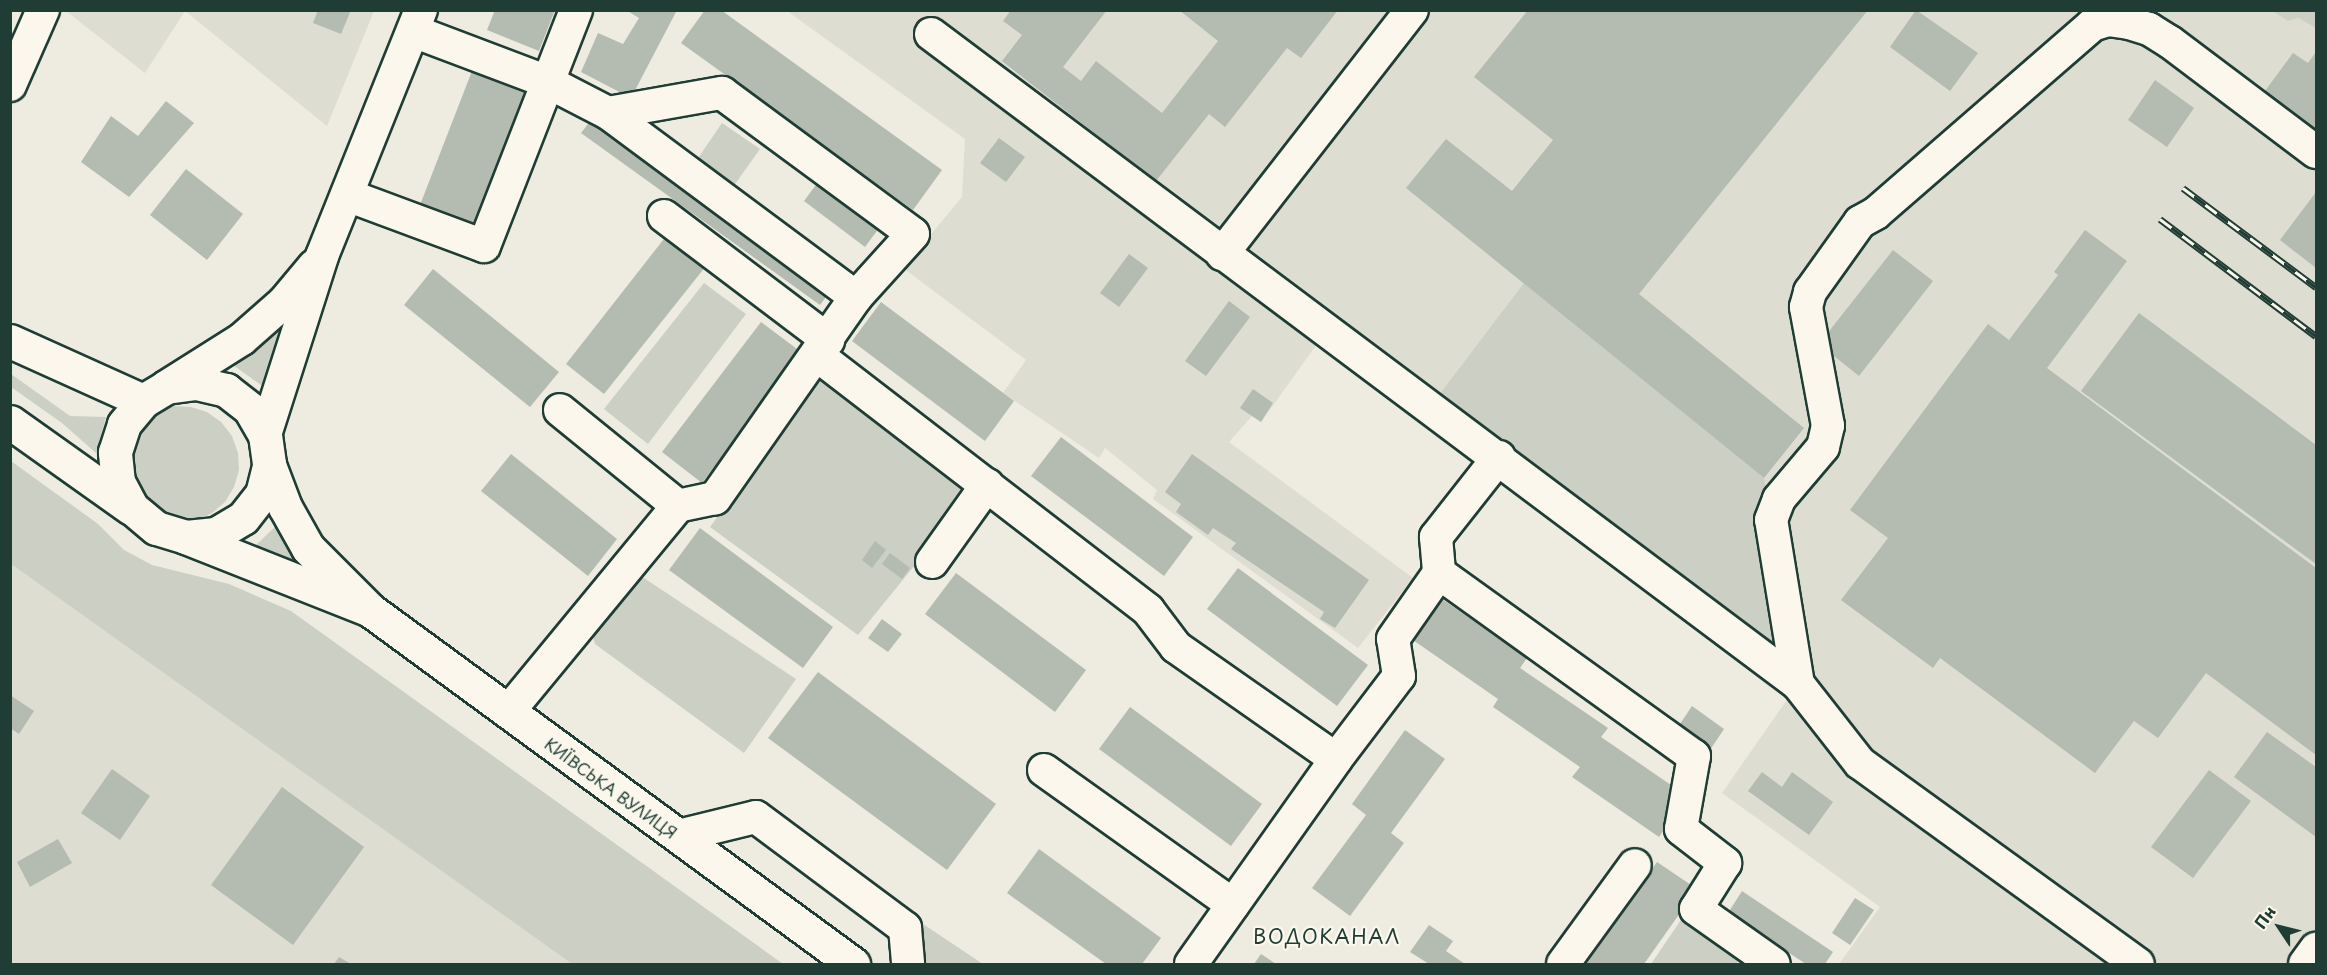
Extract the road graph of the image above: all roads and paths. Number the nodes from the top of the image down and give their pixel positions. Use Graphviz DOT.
graph roads {
  1 [pos="44,10"];
  2 [pos="576,10"];
  3 [pos="1412,10"];
  4 [pos="417,21"];
  5 [pos="931,34"];
  6 [pos="548,82"];
  7 [pos="10,85"];
  8 [pos="608,113"];
  9 [pos="2316,152"];
  10 [pos="347,195"];
  11 [pos="664,216"];
  12 [pos="1222,254"];
  13 [pos="322,256"];
  14 [pos="856,297"];
  15 [pos="10,341"];
  16 [pos="822,347"];
  17 [pos="154,394"];
  18 [pos="560,410"];
  19 [pos="10,422"];
  20 [pos="267,450"];
  21 [pos="1499,457"];
  22 [pos="987,485"];
  23 [pos="678,506"];
  24 [pos="132,508"];
  25 [pos="186,537"];
  26 [pos="932,562"];
  27 [pos="1439,573"];
  28 [pos="370,610"];
  29 [pos="1798,684"];
  30 [pos="508,712"];
  31 [pos="1336,759"];
  32 [pos="1044,770"];
  33 [pos="678,836"];
  34 [pos="1635,865"];
  35 [pos="1233,905"];
  36 [pos="2316,949"];
  37 [pos="853,964"];
  38 [pos="908,964"];
  39 [pos="1191,964"];
  40 [pos="1563,964"];
  41 [pos="1774,964"];
  42 [pos="2138,964"];
  43 [pos="2305,964"];
  1 -- 7 [label="street"];
  2 -- 6 [label="street"];
  3 -- 12 [label="street"];
  4 -- 6 [label="street"];
  4 -- 10 [label="street"];
  5 -- 12 [label="street"];
  6 -- 8 [label="street"];
  6 -- 10 [label="street"];
  8 -- 14 [label="street"];
  8 -- 14 [label="street"];
  9 -- 29 [label="street"];
  10 -- 13 [label="street"];
  11 -- 16 [label="street"];
  12 -- 21 [label="street"];
  13 -- 17 [label="street"];
  13 -- 20 [label="street"];
  14 -- 16 [label="street"];
  15 -- 17 [label="main road"];
  16 -- 22 [label="street"];
  16 -- 23 [label="street"];
  17 -- 20 [label="main road"];
  17 -- 24 [label="main road"];
  18 -- 23 [label="street"];
  19 -- 24 [label="main road"];
  20 -- 25 [label="main road"];
  20 -- 28 [label="main road"];
  21 -- 27 [label="street"];
  21 -- 29 [label="street"];
  22 -- 26 [label="street"];
  22 -- 31 [label="street"];
  23 -- 30 [label="street"];
  24 -- 25 [label="main road"];
  25 -- 28 [label="main road"];
  27 -- 31 [label="street"];
  27 -- 41 [label="street"];
  28 -- 30 [label="main road, КИЇВСЬКА ВУЛИЦЯ"];
  29 -- 42 [label="street"];
  30 -- 33 [label="main road, КИЇВСЬКА ВУЛИЦЯ"];
  31 -- 35 [label="street"];
  32 -- 35 [label="street"];
  33 -- 37 [label="main road, КИЇВСЬКА ВУЛИЦЯ"];
  33 -- 38 [label="street"];
  34 -- 40 [label="street"];
  35 -- 39 [label="street"];
  36 -- 43 [label="street"];
}
